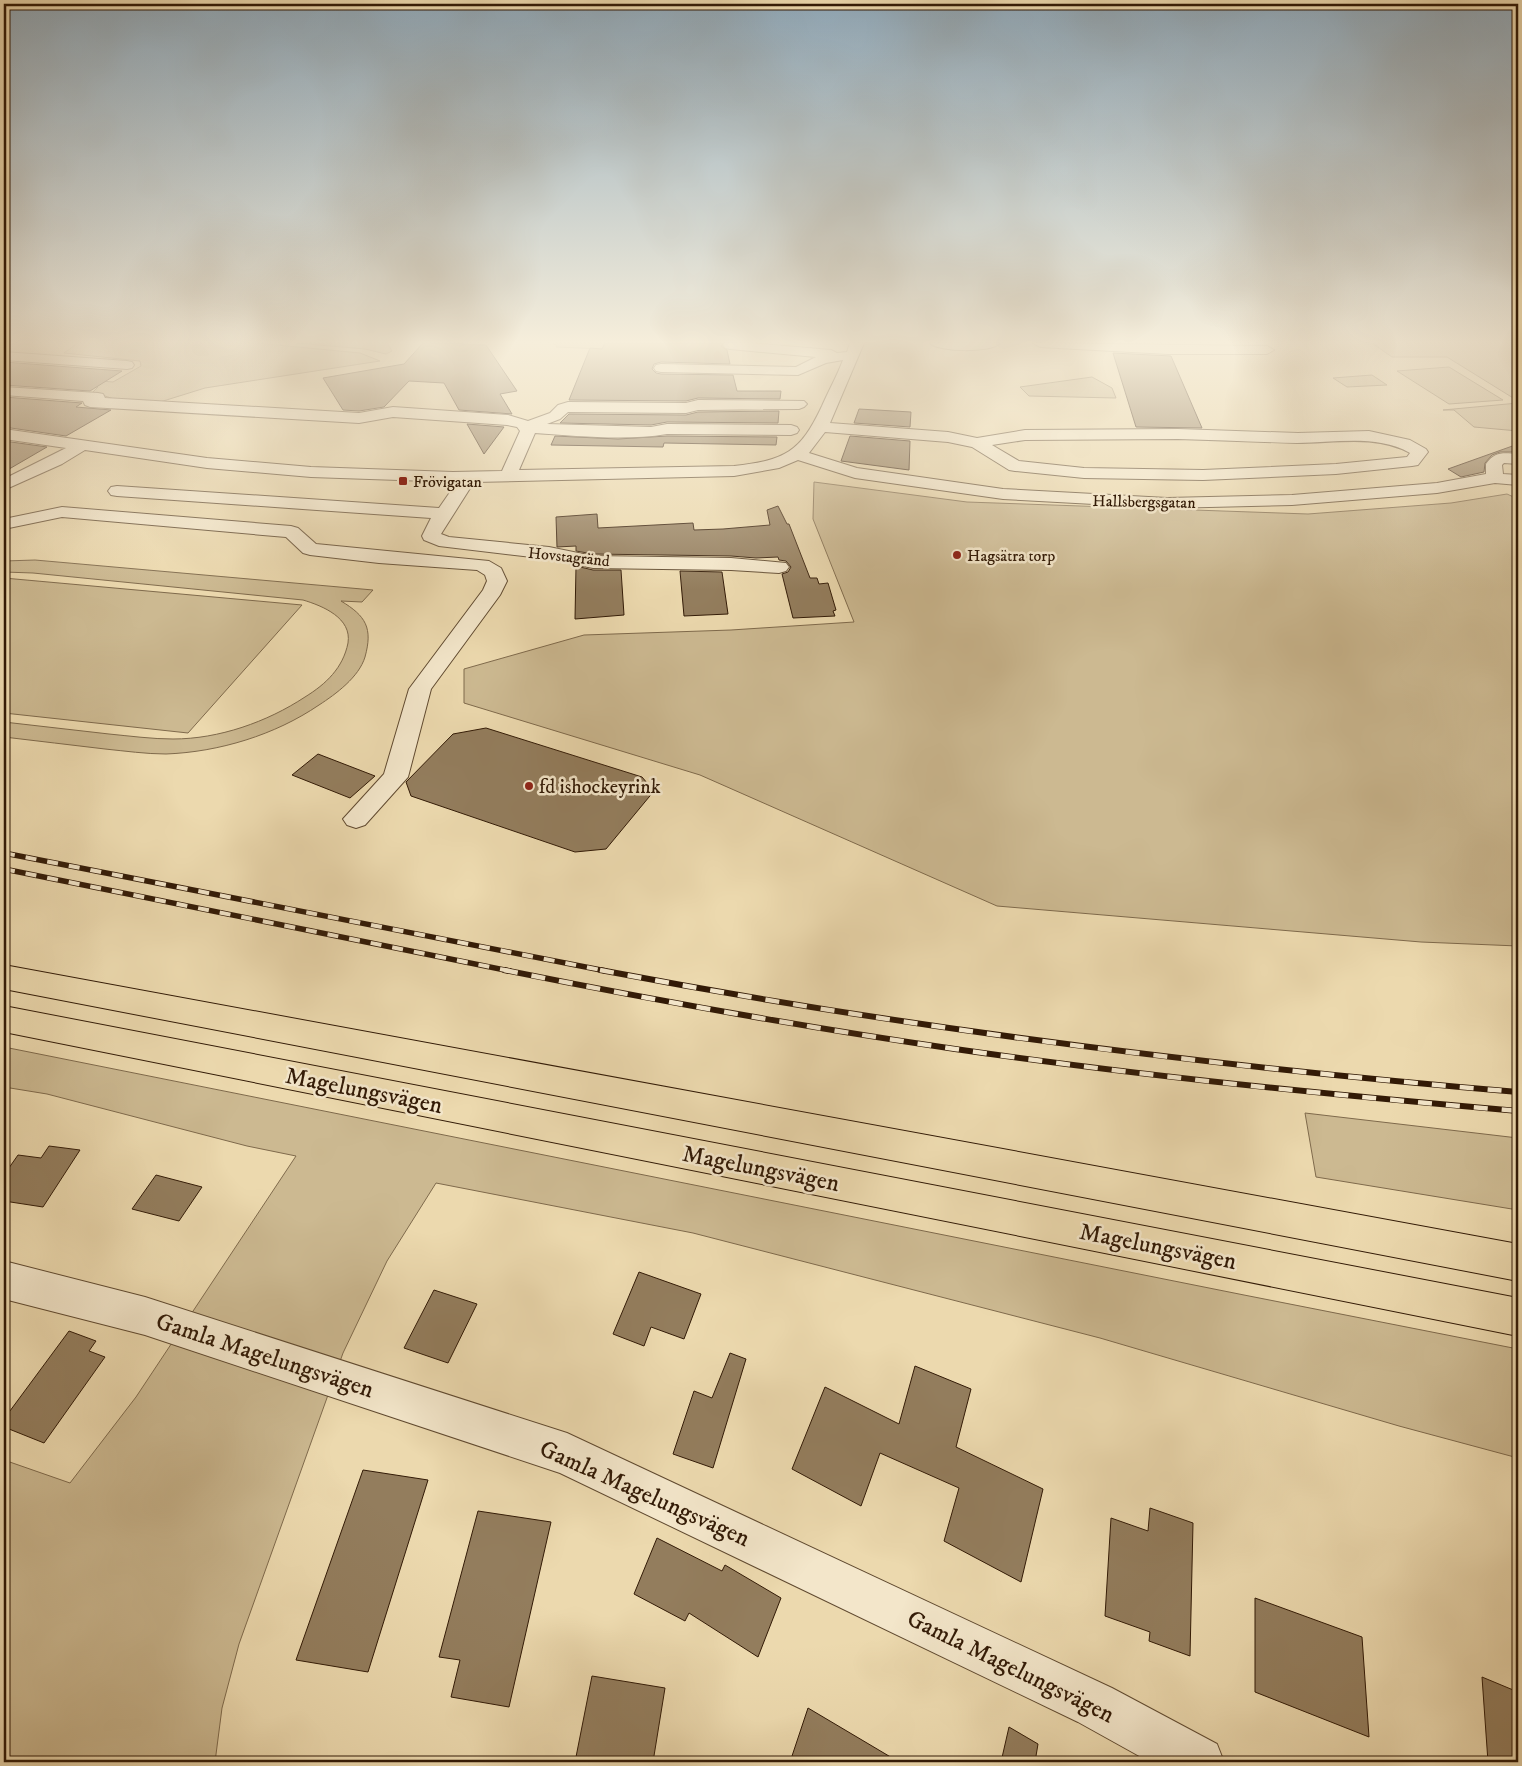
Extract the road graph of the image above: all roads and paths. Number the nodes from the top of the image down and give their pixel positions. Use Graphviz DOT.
graph roads {
  1 [pos="520,425"];
  2 [pos="528,425"];
  3 [pos="524,427"];
  4 [pos="821,427"];
  5 [pos="791,430"];
  6 [pos="4,434"];
  7 [pos="977,443"];
  8 [pos="84,444"];
  9 [pos="790,457"];
  10 [pos="1518,459"];
  11 [pos="508,476"];
  12 [pos="469,477"];
  13 [pos="1495,478"];
  14 [pos="8,480"];
  15 [pos="1518,480"];
  16 [pos="117,491"];
  17 [pos="444,514"];
  18 [pos="4,524"];
  19 [pos="431,536"];
  20 [pos="413,559"];
  21 [pos="779,567"];
  22 [pos="356,819"];
  23 [pos="4,977"];
  24 [pos="4,1019"];
  25 [pos="1518,1263"];
  26 [pos="4,1280"];
  27 [pos="1518,1317"];
  28 [pos="1199,1762"];
  1 -- 3 [label="street"];
  2 -- 3 [label="street"];
  3 -- 5 [label="street"];
  3 -- 11 [label="street"];
  4 -- 7 [label="street"];
  4 -- 9 [label="street"];
  6 -- 8 [label="street"];
  7 -- 7 [label="street"];
  8 -- 12 [label="street"];
  8 -- 14 [label="street"];
  9 -- 11 [label="street"];
  9 -- 13 [label="street, Hallsbergsgatan"];
  10 -- 13 [label="street"];
  11 -- 12 [label="street"];
  12 -- 17 [label="street"];
  13 -- 15 [label="street, Hallsbergsgatan"];
  16 -- 17 [label="street"];
  17 -- 19 [label="street"];
  18 -- 20 [label="street"];
  19 -- 20 [label="street"];
  19 -- 21 [label="street, Hovstagränd"];
  20 -- 22 [label="street"];
  23 -- 25 [label="main road, Magelungsvägen"];
  24 -- 27 [label="main road, Magelungsvägen"];
  26 -- 28 [label="street, Gamla Magelungsvägen"];
}
